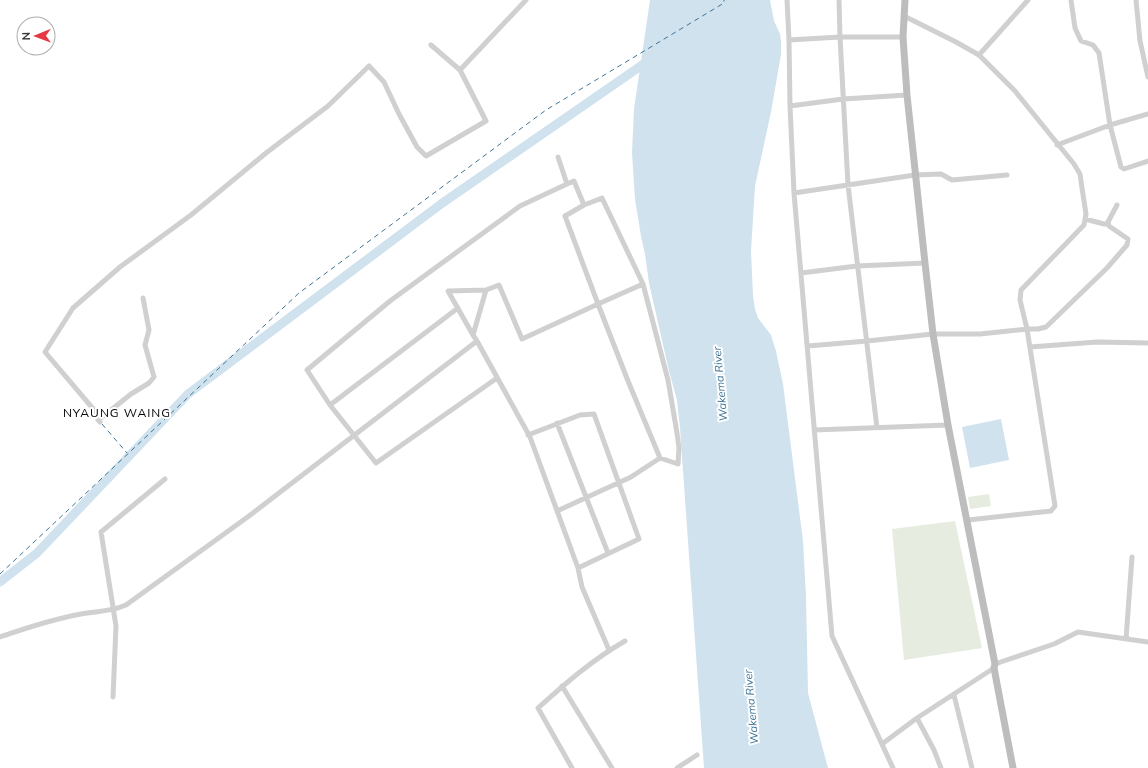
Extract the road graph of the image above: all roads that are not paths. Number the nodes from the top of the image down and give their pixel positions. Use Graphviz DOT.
graph roads {
  1 [pos="526,0"];
  2 [pos="787,0"];
  3 [pos="839,0"];
  4 [pos="905,0"];
  5 [pos="1028,0"];
  6 [pos="1071,0"];
  7 [pos="1136,0"];
  8 [pos="904,16"];
  9 [pos="840,37"];
  10 [pos="903,38"];
  11 [pos="789,40"];
  12 [pos="432,45"];
  13 [pos="979,55"];
  14 [pos="460,70"];
  15 [pos="1148,78"];
  16 [pos="907,95"];
  17 [pos="843,99"];
  18 [pos="790,106"];
  19 [pos="1148,114"];
  20 [pos="1110,125"];
  21 [pos="1057,145"];
  22 [pos="558,158"];
  23 [pos="1148,161"];
  24 [pos="915,175"];
  25 [pos="1007,175"];
  26 [pos="567,184"];
  27 [pos="848,185"];
  28 [pos="794,193"];
  29 [pos="584,205"];
  30 [pos="1116,205"];
  31 [pos="1086,219"];
  32 [pos="1108,224"];
  33 [pos="924,263"];
  34 [pos="857,266"];
  35 [pos="800,273"];
  36 [pos="643,284"];
  37 [pos="486,290"];
  38 [pos="143,298"];
  39 [pos="598,304"];
  40 [pos="458,308"];
  41 [pos="1027,329"];
  42 [pos="933,334"];
  43 [pos="473,335"];
  44 [pos="477,341"];
  45 [pos="867,342"];
  46 [pos="1148,343"];
  47 [pos="808,346"];
  48 [pos="1030,347"];
  49 [pos="497,378"];
  50 [pos="330,405"];
  51 [pos="557,424"];
  52 [pos="948,425"];
  53 [pos="878,428"];
  54 [pos="814,430"];
  55 [pos="354,435"];
  56 [pos="528,435"];
  57 [pos="660,458"];
  58 [pos="165,479"];
  59 [pos="619,483"];
  60 [pos="587,497"];
  61 [pos="557,511"];
  62 [pos="968,520"];
  63 [pos="608,553"];
  64 [pos="1132,557"];
  65 [pos="578,568"];
  66 [pos="114,610"];
  67 [pos="0,637"];
  68 [pos="1126,639"];
  69 [pos="625,641"];
  70 [pos="1148,642"];
  71 [pos="609,650"];
  72 [pos="995,666"];
  73 [pos="562,686"];
  74 [pos="954,695"];
  75 [pos="113,697"];
  76 [pos="917,718"];
  77 [pos="882,744"];
  78 [pos="697,755"];
  79 [pos="572,768"];
  80 [pos="612,768"];
  81 [pos="677,768"];
  82 [pos="893,768"];
  83 [pos="941,768"];
  84 [pos="972,768"];
  85 [pos="1013,768"];
  1 -- 14 [label="street"];
  2 -- 11 [label="street"];
  3 -- 9 [label="street"];
  4 -- 8 [label="street"];
  5 -- 13 [label="street"];
  6 -- 20 [label="street"];
  7 -- 15 [label="street"];
  8 -- 10 [label="street"];
  8 -- 13 [label="street"];
  9 -- 10 [label="street"];
  9 -- 11 [label="street"];
  9 -- 17 [label="street"];
  10 -- 16 [label="street"];
  11 -- 18 [label="street"];
  12 -- 14 [label="street"];
  13 -- 21 [label="street"];
  14 -- 38 [label="street"];
  16 -- 17 [label="street"];
  16 -- 24 [label="street"];
  17 -- 18 [label="street"];
  17 -- 27 [label="street"];
  18 -- 28 [label="street"];
  19 -- 20 [label="street"];
  20 -- 21 [label="street"];
  20 -- 23 [label="street"];
  21 -- 31 [label="street"];
  22 -- 26 [label="street"];
  24 -- 25 [label="street"];
  24 -- 27 [label="street"];
  24 -- 33 [label="street"];
  26 -- 29 [label="street"];
  26 -- 50 [label="street"];
  27 -- 28 [label="street"];
  27 -- 34 [label="street"];
  28 -- 35 [label="street"];
  29 -- 36 [label="street"];
  29 -- 39 [label="street"];
  30 -- 32 [label="street"];
  31 -- 32 [label="street"];
  31 -- 41 [label="street"];
  32 -- 41 [label="street"];
  33 -- 34 [label="street"];
  33 -- 42 [label="street"];
  34 -- 35 [label="street"];
  34 -- 45 [label="street"];
  35 -- 47 [label="street"];
  36 -- 39 [label="street"];
  36 -- 57 [label="street"];
  37 -- 39 [label="street"];
  37 -- 40 [label="street"];
  37 -- 43 [label="street"];
  39 -- 57 [label="street"];
  40 -- 43 [label="street"];
  40 -- 50 [label="street"];
  41 -- 42 [label="street"];
  41 -- 48 [label="street"];
  42 -- 45 [label="street"];
  42 -- 52 [label="street"];
  43 -- 44 [label="street"];
  44 -- 49 [label="street"];
  44 -- 55 [label="street"];
  45 -- 47 [label="street"];
  45 -- 53 [label="street"];
  46 -- 48 [label="street"];
  47 -- 54 [label="street"];
  48 -- 62 [label="street"];
  49 -- 55 [label="street"];
  49 -- 56 [label="street"];
  50 -- 55 [label="street"];
  51 -- 56 [label="street"];
  51 -- 59 [label="street"];
  51 -- 60 [label="street"];
  52 -- 53 [label="street"];
  52 -- 62 [label="street"];
  53 -- 54 [label="street"];
  54 -- 77 [label="street"];
  55 -- 66 [label="street"];
  56 -- 61 [label="street"];
  57 -- 59 [label="street"];
  58 -- 66 [label="street"];
  59 -- 60 [label="street"];
  59 -- 63 [label="street"];
  60 -- 61 [label="street"];
  60 -- 63 [label="street"];
  61 -- 65 [label="street"];
  62 -- 72 [label="street"];
  63 -- 65 [label="street"];
  64 -- 68 [label="street"];
  65 -- 71 [label="street"];
  66 -- 67 [label="street"];
  66 -- 75 [label="street"];
  68 -- 70 [label="street"];
  68 -- 72 [label="street"];
  69 -- 71 [label="street"];
  71 -- 73 [label="street"];
  72 -- 74 [label="street"];
  72 -- 85 [label="street"];
  73 -- 79 [label="street"];
  73 -- 80 [label="street"];
  74 -- 76 [label="street"];
  74 -- 84 [label="street"];
  76 -- 77 [label="street"];
  76 -- 83 [label="street"];
  77 -- 82 [label="street"];
  78 -- 81 [label="street"];
}
